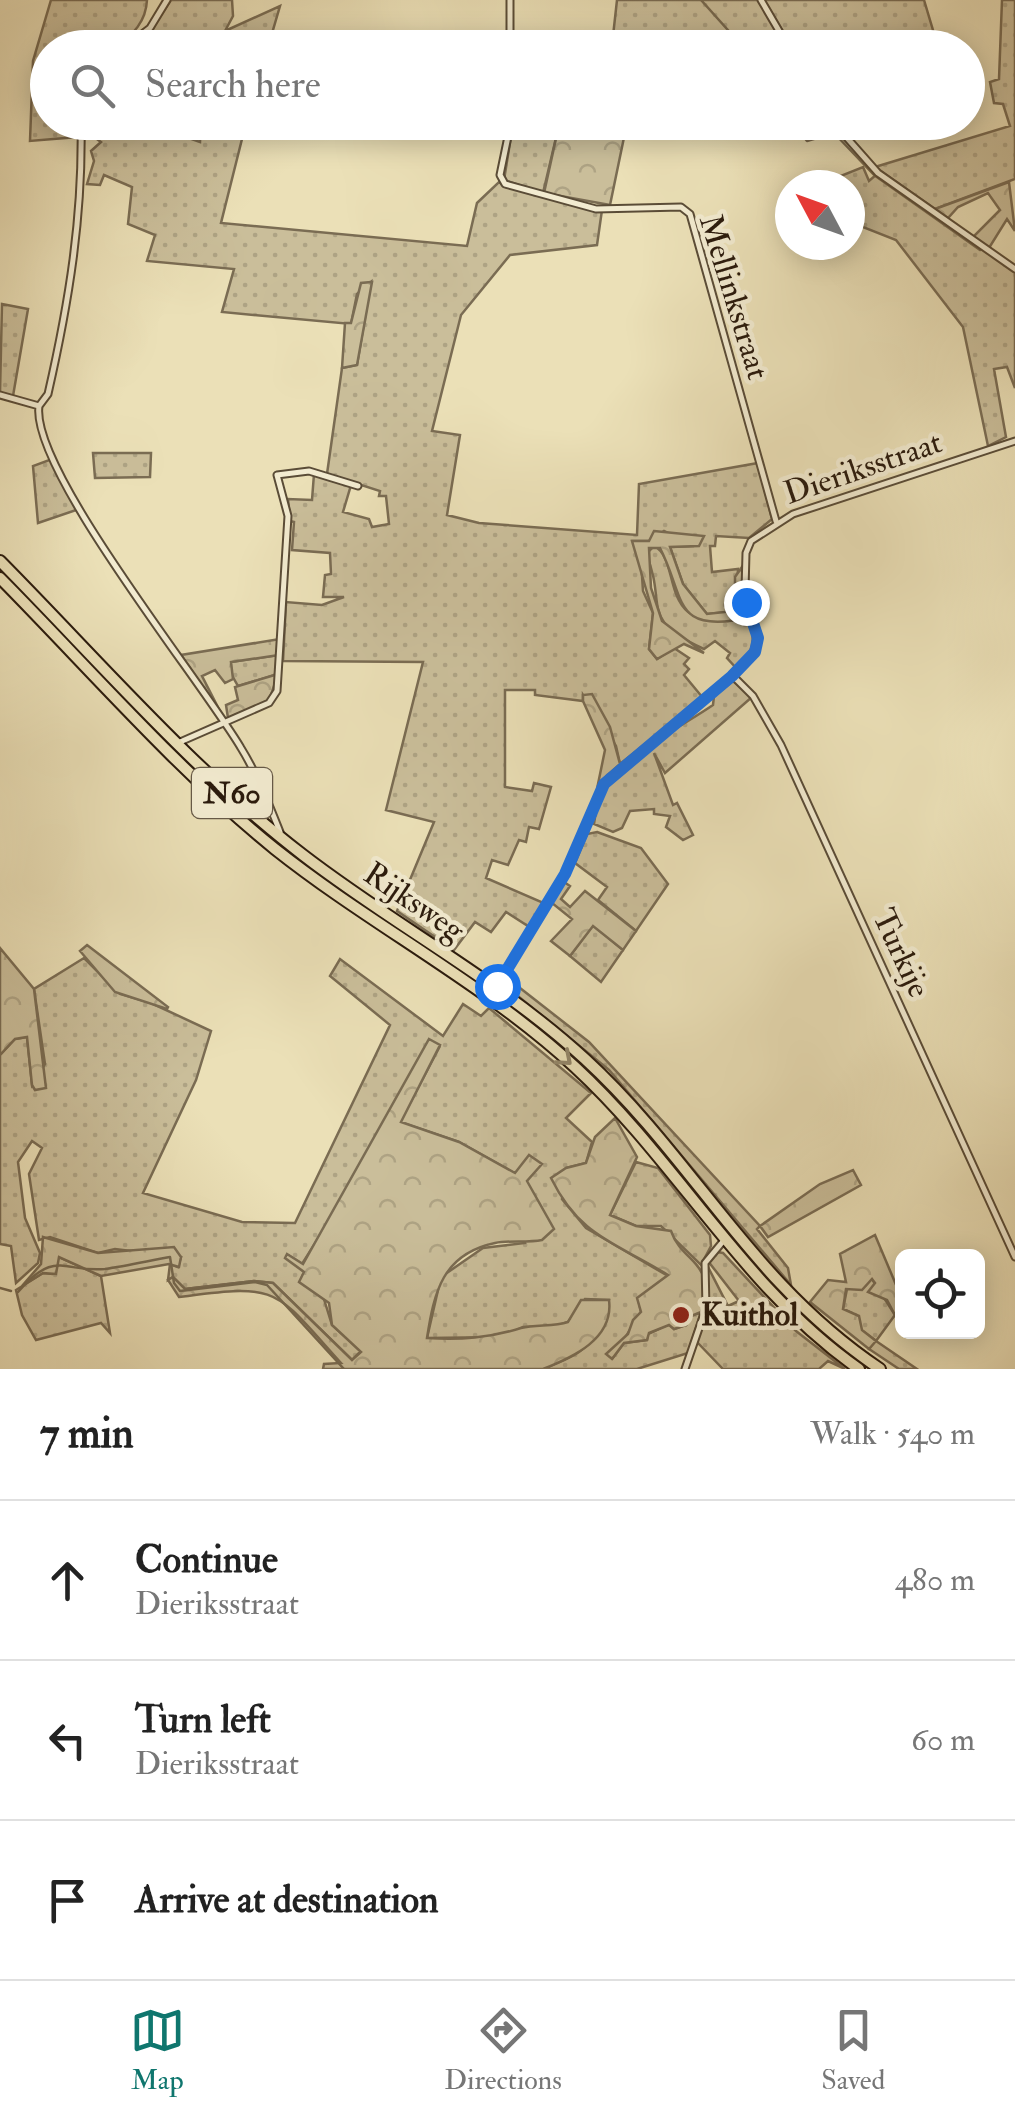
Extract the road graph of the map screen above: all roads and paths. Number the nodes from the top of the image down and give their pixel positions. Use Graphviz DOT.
graph roads {
  1 [pos="166,0"];
  2 [pos="510,0"];
  3 [pos="761,0"];
  4 [pos="147,30"];
  5 [pos="510,30"];
  6 [pos="778,30"];
  7 [pos="81,140"];
  8 [pos="507,140"];
  9 [pos="849,140"];
  10 [pos="1015,269"];
  11 [pos="0,395"];
  12 [pos="39,406"];
  13 [pos="1015,441"];
  14 [pos="358,486"];
  15 [pos="776,522"];
  16 [pos="0,561"];
  17 [pos="0,578"];
  18 [pos="732,676"];
  19 [pos="224,721"];
  20 [pos="180,742"];
  21 [pos="283,839"];
  22 [pos="492,994"];
  23 [pos="728,1236"];
  24 [pos="1015,1257"];
  25 [pos="685,1369"];
  26 [pos="859,1369"];
  27 [pos="880,1369"];
  1 -- 4 [label="street"];
  2 -- 5 [label="street"];
  3 -- 6 [label="street"];
  7 -- 12 [label="street"];
  8 -- 15 [label="street, Mellinkstraat"];
  9 -- 10 [label="street"];
  11 -- 12 [label="street"];
  12 -- 19 [label="street"];
  13 -- 15 [label="street, Dieriksstraat"];
  14 -- 19 [label="street"];
  15 -- 18 [label="street, Dieriksstraat"];
  16 -- 20 [label="highway, Rijksweg / N60"];
  17 -- 22 [label="highway, Rijksweg / N60"];
  18 -- 22 [label="street, Dieriksstraat"];
  18 -- 24 [label="street, Turkije"];
  19 -- 20 [label="street"];
  19 -- 21 [label="street"];
  20 -- 21 [label="highway, Rijksweg / N60"];
  21 -- 22 [label="highway, Rijksweg / N60"];
  22 -- 23 [label="highway, Rijksweg / N60"];
  23 -- 25 [label="street"];
  23 -- 26 [label="highway, Rijksweg / N60"];
  23 -- 27 [label="highway, Rijksweg / N60"];
}
